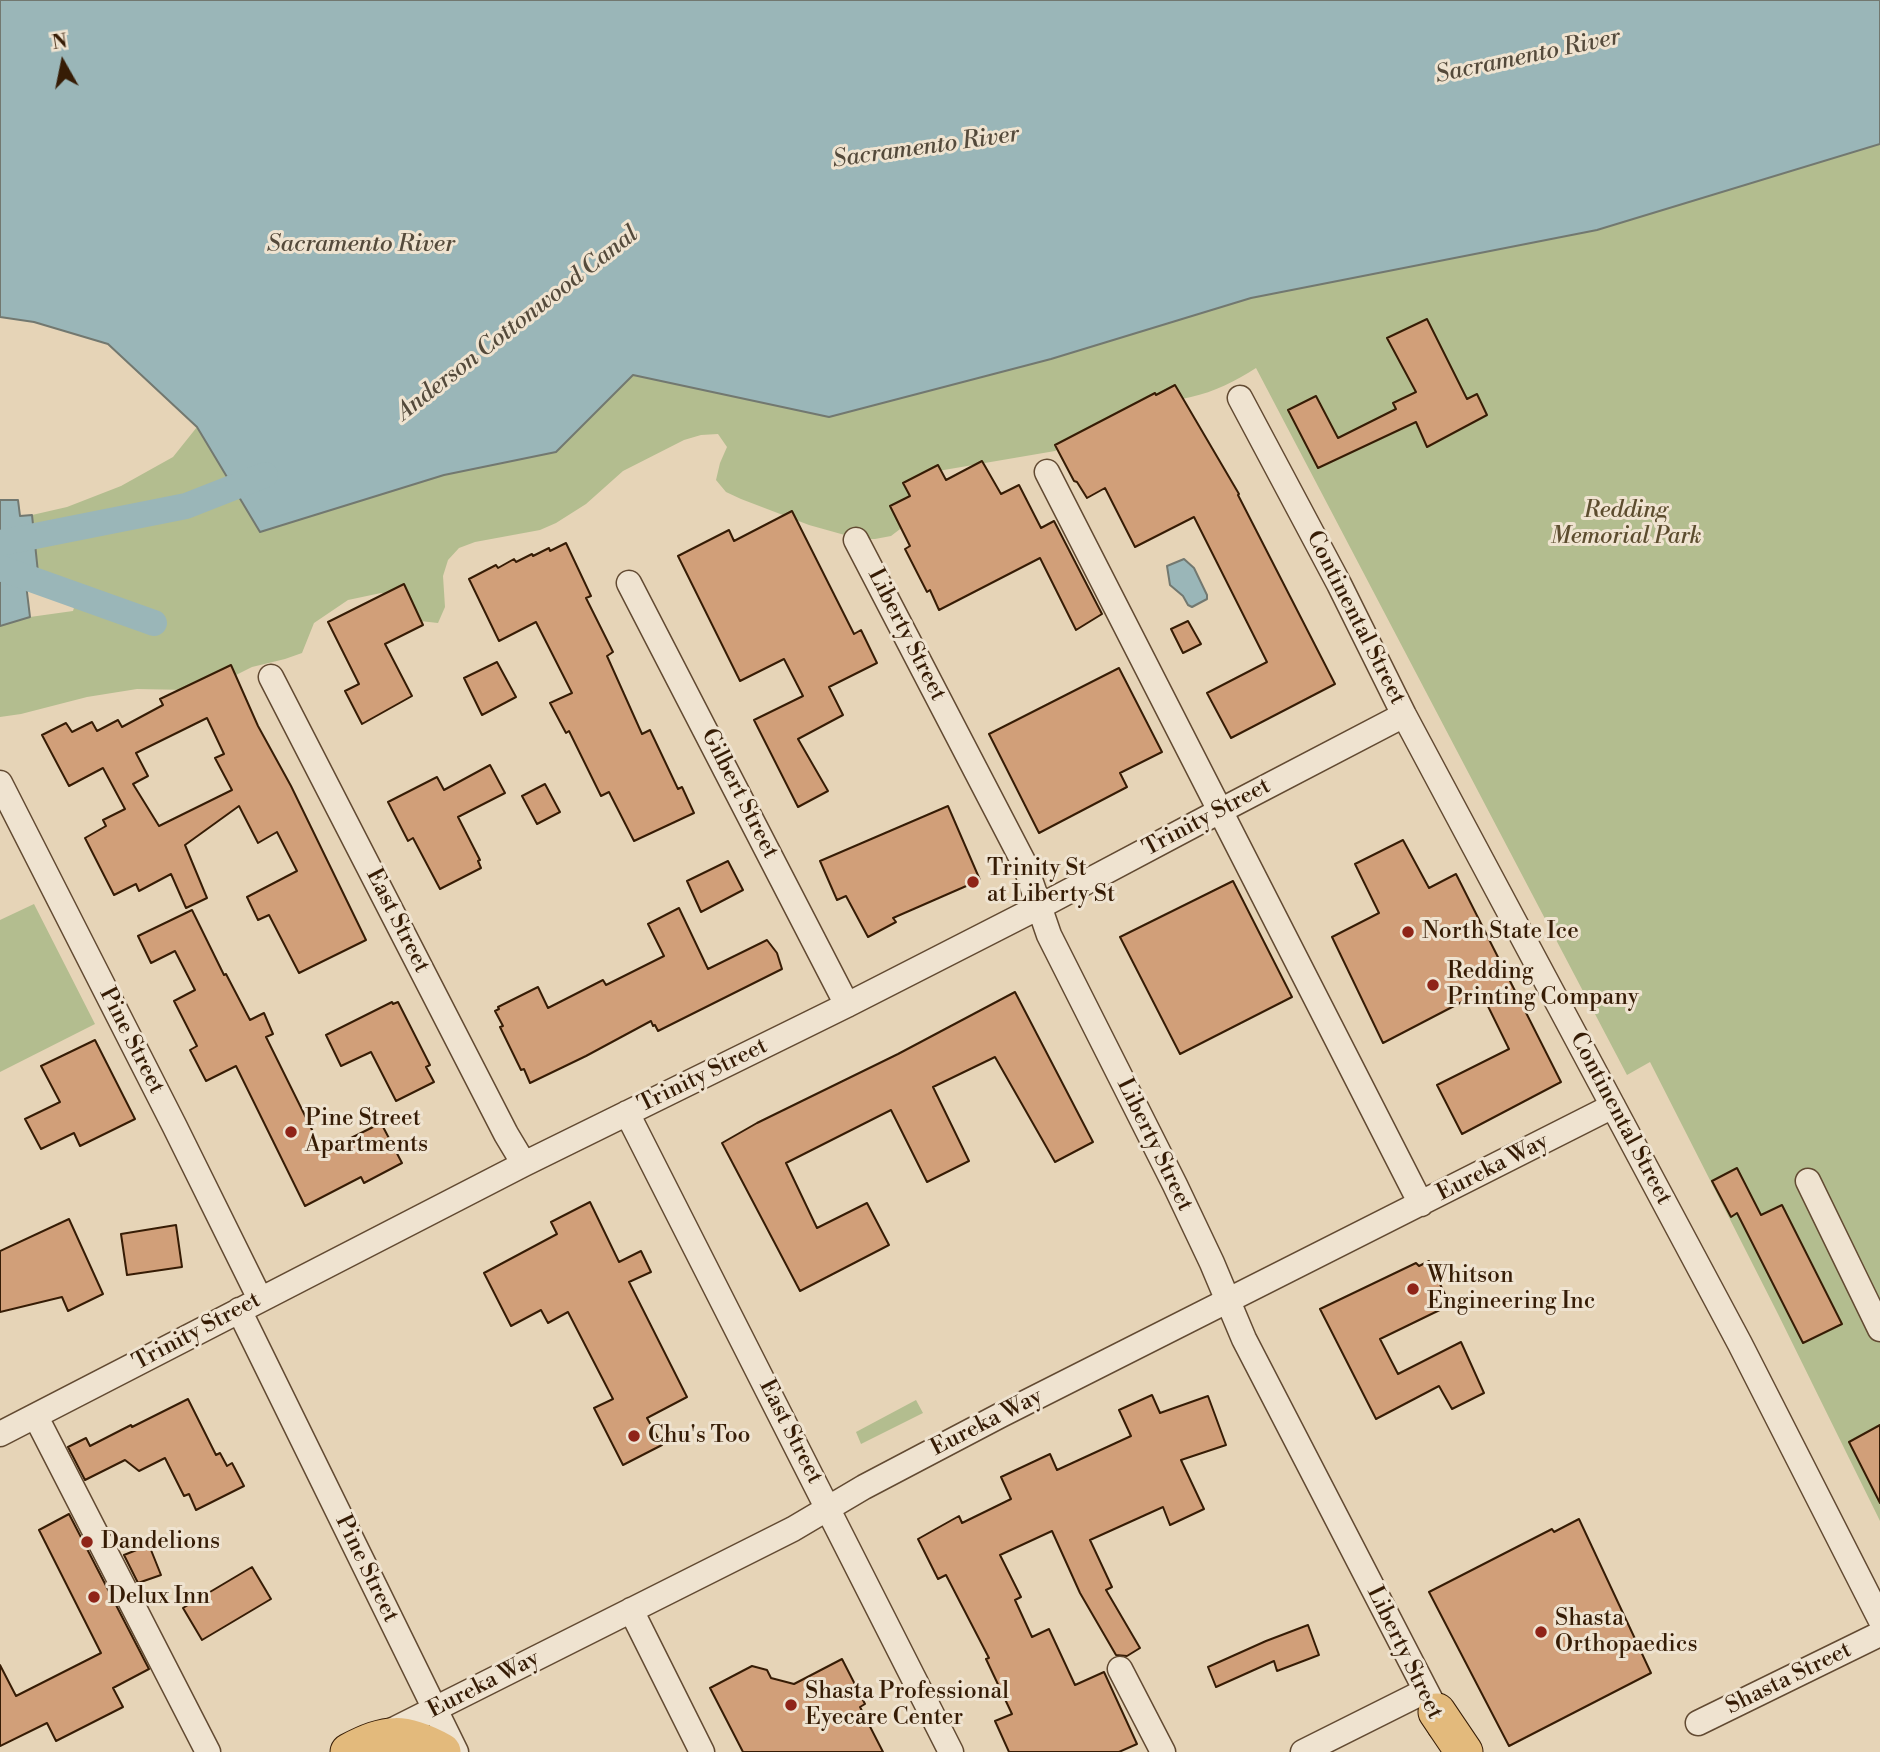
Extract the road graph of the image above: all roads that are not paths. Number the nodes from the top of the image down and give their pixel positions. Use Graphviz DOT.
graph roads {
  1 [pos="1240,398"];
  2 [pos="1047,472"];
  3 [pos="856,540"];
  4 [pos="629,583"];
  5 [pos="271,677"];
  6 [pos="1404,715"];
  7 [pos="0,783"];
  8 [pos="1220,811"];
  9 [pos="1039,907"];
  10 [pos="847,1005"];
  11 [pos="1613,1106"];
  12 [pos="627,1114"];
  13 [pos="524,1164"];
  14 [pos="1808,1181"];
  15 [pos="1421,1203"];
  16 [pos="1228,1300"];
  17 [pos="250,1304"];
  18 [pos="1880,1329"];
  19 [pos="36,1416"];
  20 [pos="0,1434"];
  21 [pos="828,1508"];
  22 [pos="631,1610"];
  23 [pos="1880,1619"];
  24 [pos="1880,1634"];
  25 [pos="1120,1670"];
  26 [pos="1431,1701"];
  27 [pos="435,1709"];
  28 [pos="1698,1724"];
  29 [pos="356,1748"];
  30 [pos="208,1752"];
  31 [pos="442,1752"];
  32 [pos="456,1752"];
  33 [pos="702,1752"];
  34 [pos="951,1752"];
  35 [pos="1163,1752"];
  36 [pos="1303,1752"];
  37 [pos="1444,1752"];
  38 [pos="1464,1752"];
  1 -- 6 [label="street, Continental Street"];
  2 -- 8 [label="street"];
  3 -- 9 [label="street, Liberty Street"];
  4 -- 10 [label="street, Gilbert Street"];
  5 -- 13 [label="street, East Street"];
  6 -- 8 [label="street, Trinity Street"];
  6 -- 11 [label="street, Continental Street"];
  7 -- 17 [label="street, Pine Street"];
  8 -- 9 [label="street, Trinity Street"];
  8 -- 15 [label="street"];
  9 -- 10 [label="street, Trinity Street"];
  9 -- 16 [label="street, Liberty Street"];
  10 -- 12 [label="street, Trinity Street"];
  11 -- 15 [label="street, Eureka Way"];
  11 -- 23 [label="street, Continental Street"];
  12 -- 13 [label="street, Trinity Street"];
  12 -- 21 [label="street, East Street"];
  13 -- 17 [label="street, Trinity Street"];
  14 -- 18 [label="street"];
  15 -- 16 [label="street, Eureka Way"];
  16 -- 21 [label="street, Eureka Way"];
  16 -- 26 [label="street, Liberty Street"];
  17 -- 19 [label="street, Trinity Street"];
  17 -- 27 [label="street, Pine Street"];
  19 -- 20 [label="street, Trinity Street"];
  19 -- 30 [label="street"];
  21 -- 22 [label="street, Eureka Way"];
  21 -- 34 [label="street, East Street"];
  22 -- 27 [label="street, Eureka Way"];
  22 -- 33 [label="street"];
  24 -- 28 [label="street, Shasta Street"];
  25 -- 35 [label="street"];
  26 -- 36 [label="street"];
  26 -- 37 [label="street, Liberty Street"];
  26 -- 38 [label="highway"];
  27 -- 29 [label="street, Eureka Way"];
  27 -- 32 [label="street, Pine Street"];
  29 -- 31 [label="highway, Eureka Way"];
}
